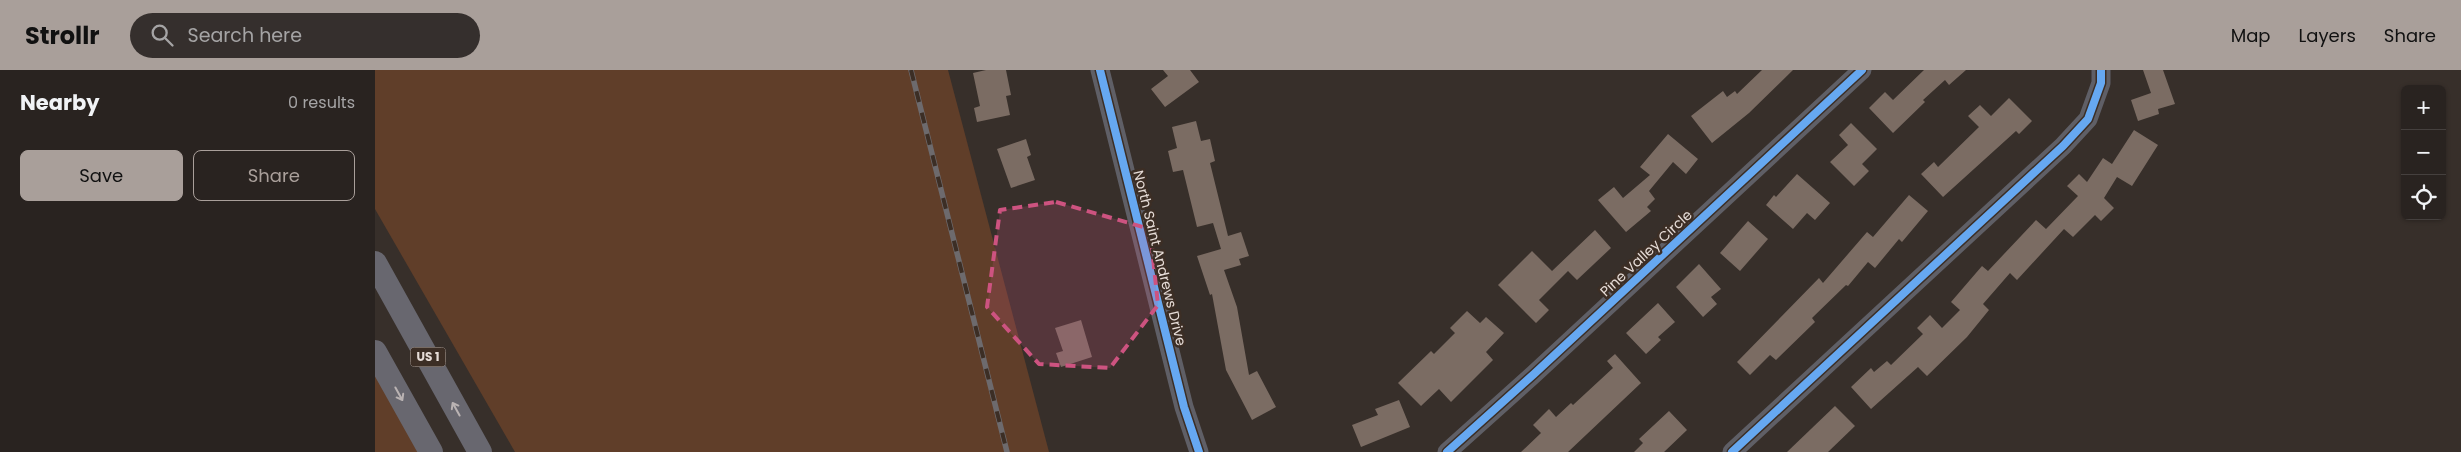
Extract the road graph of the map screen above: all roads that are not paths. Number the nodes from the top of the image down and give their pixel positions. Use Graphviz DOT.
graph roads {
  1 [pos="1100,70"];
  2 [pos="1862,70"];
  3 [pos="2101,70"];
  4 [pos="375,263"];
  5 [pos="375,352"];
  6 [pos="431,452"];
  7 [pos="480,452"];
  8 [pos="1199,452"];
  9 [pos="1447,452"];
  10 [pos="1732,452"];
  1 -- 8 [label="street, North Saint Andrews Drive"];
  2 -- 9 [label="street, Pine Valley Circle"];
  3 -- 10 [label="street"];
  7 -- 4 [label="main road, US 1, one-way"];
  5 -- 6 [label="main road, one-way"];
}
